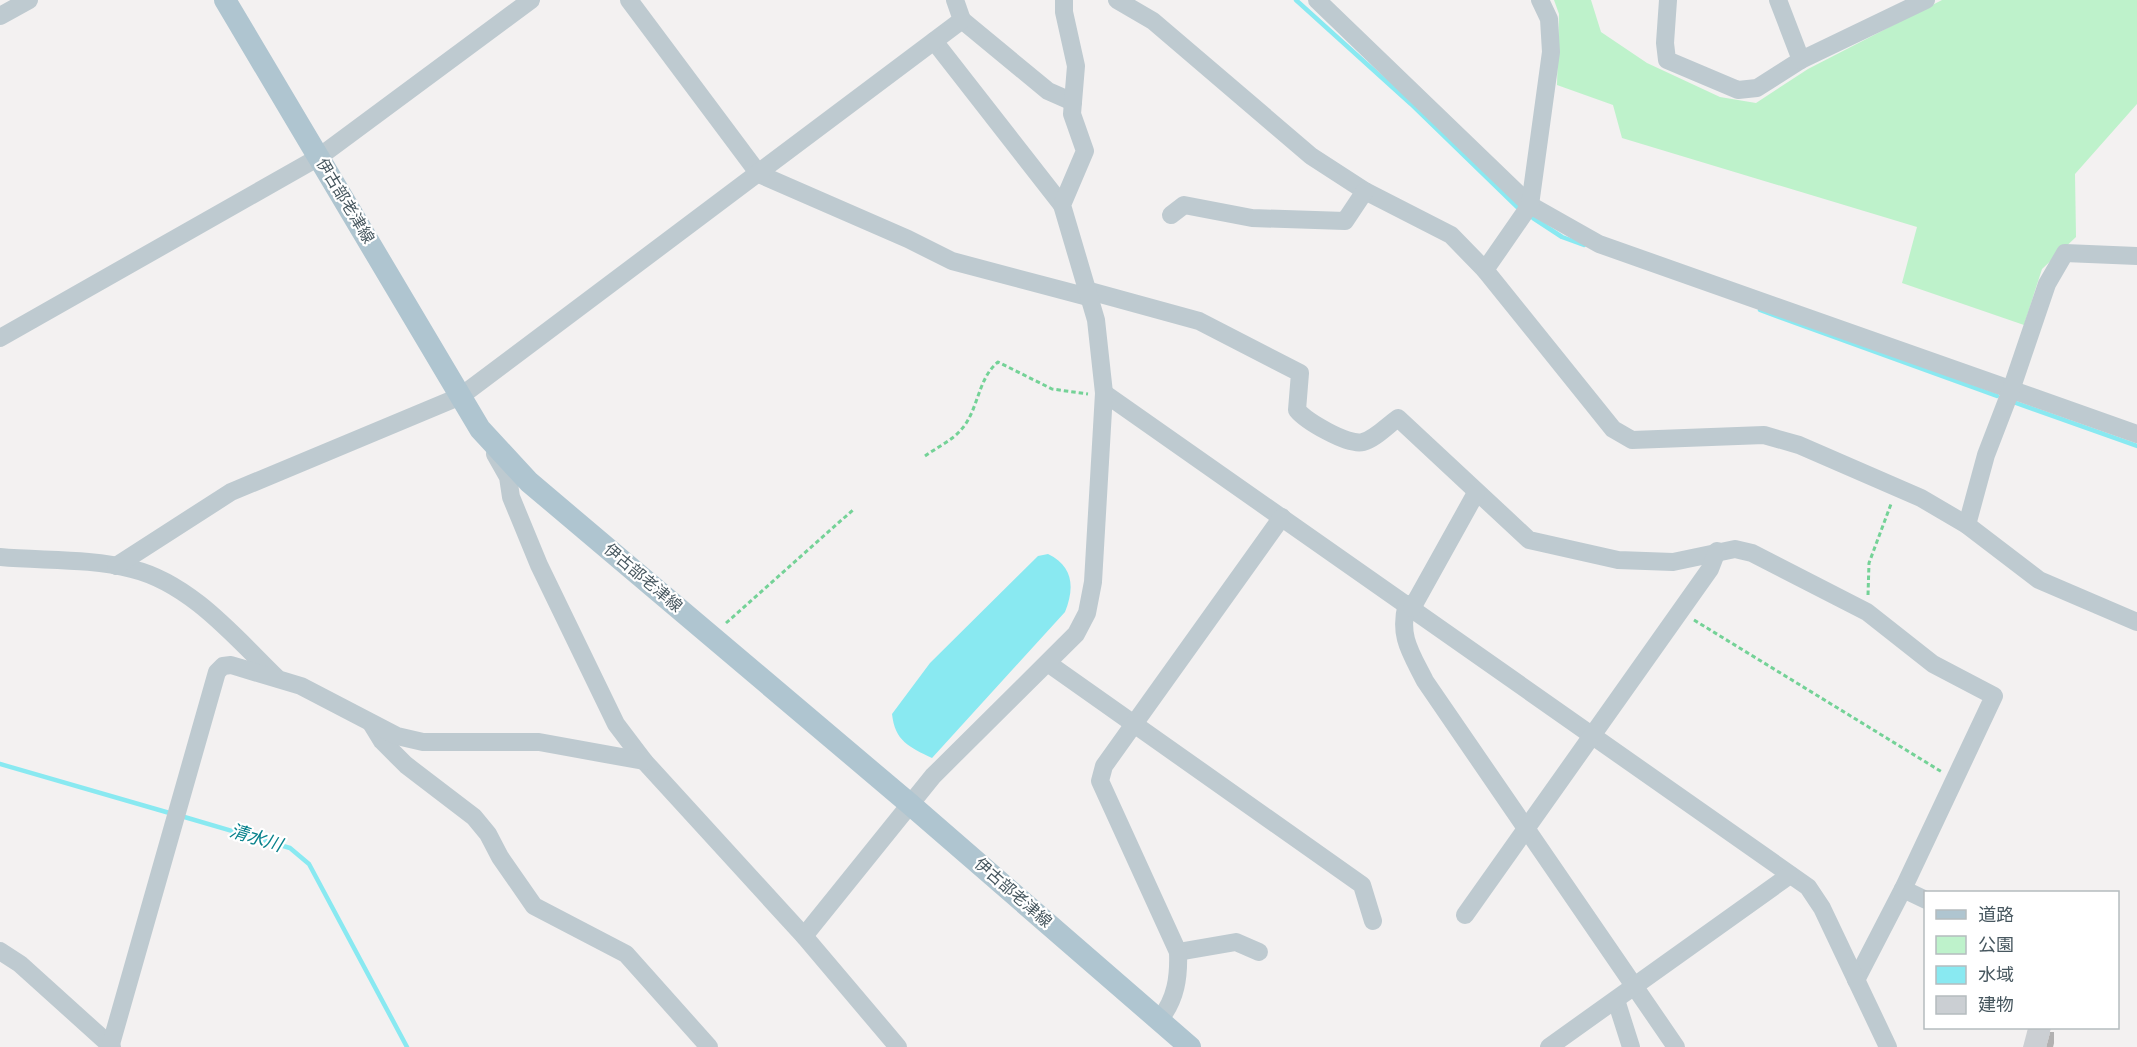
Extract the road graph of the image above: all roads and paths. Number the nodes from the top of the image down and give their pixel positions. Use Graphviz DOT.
graph roads {
  1 [pos="29,0"];
  2 [pos="225,0"];
  3 [pos="531,0"];
  4 [pos="629,0"];
  5 [pos="955,0"];
  6 [pos="1064,0"];
  7 [pos="1117,0"];
  8 [pos="1317,0"];
  9 [pos="1540,0"];
  10 [pos="1548,0"];
  11 [pos="1668,0"];
  12 [pos="1778,0"];
  13 [pos="1926,0"];
  14 [pos="0,16"];
  15 [pos="1548,19"];
  16 [pos="962,20"];
  17 [pos="934,41"];
  18 [pos="1801,60"];
  19 [pos="1073,102"];
  20 [pos="319,157"];
  21 [pos="759,174"];
  22 [pos="1365,191"];
  23 [pos="1062,205"];
  24 [pos="1530,205"];
  25 [pos="1171,215"];
  26 [pos="2137,256"];
  27 [pos="1485,270"];
  28 [pos="1087,294"];
  29 [pos="0,338"];
  30 [pos="2011,390"];
  31 [pos="1104,393"];
  32 [pos="461,396"];
  33 [pos="480,429"];
  34 [pos="2137,434"];
  35 [pos="926,456"];
  36 [pos="1897,487"];
  37 [pos="1476,493"];
  38 [pos="854,509"];
  39 [pos="1282,517"];
  40 [pos="1967,525"];
  41 [pos="1718,551"];
  42 [pos="0,557"];
  43 [pos="116,566"];
  44 [pos="1409,606"];
  45 [pos="1680,611"];
  46 [pos="1867,612"];
  47 [pos="2137,622"];
  48 [pos="712,637"];
  49 [pos="1049,664"];
  50 [pos="278,678"];
  51 [pos="370,722"];
  52 [pos="1135,723"];
  53 [pos="1592,735"];
  54 [pos="644,760"];
  55 [pos="1954,780"];
  56 [pos="911,805"];
  57 [pos="1525,828"];
  58 [pos="1790,875"];
  59 [pos="1903,889"];
  60 [pos="1924,899"];
  61 [pos="1465,915"];
  62 [pos="1373,921"];
  63 [pos="804,936"];
  64 [pos="0,951"];
  65 [pos="1178,952"];
  66 [pos="1259,952"];
  67 [pos="1856,980"];
  68 [pos="1634,988"];
  69 [pos="1616,1000"];
  70 [pos="1160,1019"];
  71 [pos="111,1046"];
  72 [pos="709,1047"];
  73 [pos="898,1047"];
  74 [pos="1190,1047"];
  75 [pos="1549,1047"];
  76 [pos="1631,1047"];
  77 [pos="1676,1047"];
  78 [pos="1888,1047"];
  1 -- 14 [label="street"];
  2 -- 20 [label="main road, 伊古部老津線"];
  3 -- 20 [label="street"];
  4 -- 21 [label="street"];
  5 -- 16 [label="street"];
  6 -- 19 [label="street"];
  7 -- 22 [label="street"];
  8 -- 24 [label="street"];
  9 -- 15 [label="street"];
  10 -- 15 [label="street"];
  11 -- 18 [label="street"];
  12 -- 18 [label="street"];
  13 -- 18 [label="street"];
  15 -- 24 [label="street"];
  16 -- 17 [label="street"];
  16 -- 19 [label="street"];
  17 -- 21 [label="street"];
  17 -- 23 [label="street"];
  19 -- 23 [label="street"];
  20 -- 29 [label="street"];
  20 -- 32 [label="main road, 伊古部老津線"];
  21 -- 28 [label="street"];
  21 -- 32 [label="street"];
  22 -- 25 [label="street"];
  22 -- 27 [label="street"];
  23 -- 28 [label="street"];
  24 -- 27 [label="street"];
  24 -- 30 [label="street"];
  26 -- 30 [label="street"];
  27 -- 36 [label="street"];
  28 -- 31 [label="street"];
  28 -- 37 [label="street"];
  30 -- 34 [label="street"];
  30 -- 40 [label="street"];
  31 -- 35 [label="path"];
  31 -- 39 [label="street"];
  31 -- 49 [label="street"];
  32 -- 33 [label="main road, 伊古部老津線"];
  32 -- 43 [label="street"];
  33 -- 48 [label="main road, 伊古部老津線"];
  33 -- 54 [label="street"];
  36 -- 40 [label="street"];
  36 -- 46 [label="path"];
  37 -- 41 [label="street"];
  37 -- 44 [label="street"];
  38 -- 48 [label="path"];
  39 -- 44 [label="street"];
  39 -- 52 [label="street"];
  40 -- 47 [label="street"];
  41 -- 45 [label="street"];
  41 -- 46 [label="street"];
  42 -- 43 [label="street"];
  43 -- 50 [label="street"];
  44 -- 53 [label="street"];
  44 -- 57 [label="street"];
  45 -- 53 [label="street"];
  45 -- 55 [label="path"];
  46 -- 55 [label="street"];
  48 -- 56 [label="main road, 伊古部老津線"];
  49 -- 52 [label="street"];
  49 -- 56 [label="street"];
  50 -- 51 [label="street"];
  50 -- 71 [label="street"];
  51 -- 54 [label="street"];
  51 -- 72 [label="street"];
  52 -- 62 [label="street"];
  52 -- 65 [label="street"];
  53 -- 57 [label="street"];
  53 -- 58 [label="street"];
  54 -- 63 [label="street"];
  55 -- 59 [label="street"];
  56 -- 63 [label="street"];
  56 -- 70 [label="main road, 伊古部老津線"];
  57 -- 61 [label="street"];
  57 -- 68 [label="street"];
  58 -- 67 [label="street"];
  58 -- 68 [label="street"];
  59 -- 60 [label="street"];
  59 -- 67 [label="street"];
  63 -- 73 [label="street"];
  64 -- 71 [label="street"];
  65 -- 66 [label="street"];
  65 -- 70 [label="street"];
  67 -- 78 [label="street"];
  68 -- 69 [label="street"];
  68 -- 77 [label="street"];
  69 -- 75 [label="street"];
  69 -- 76 [label="street"];
  70 -- 74 [label="main road, 伊古部老津線"];
}
